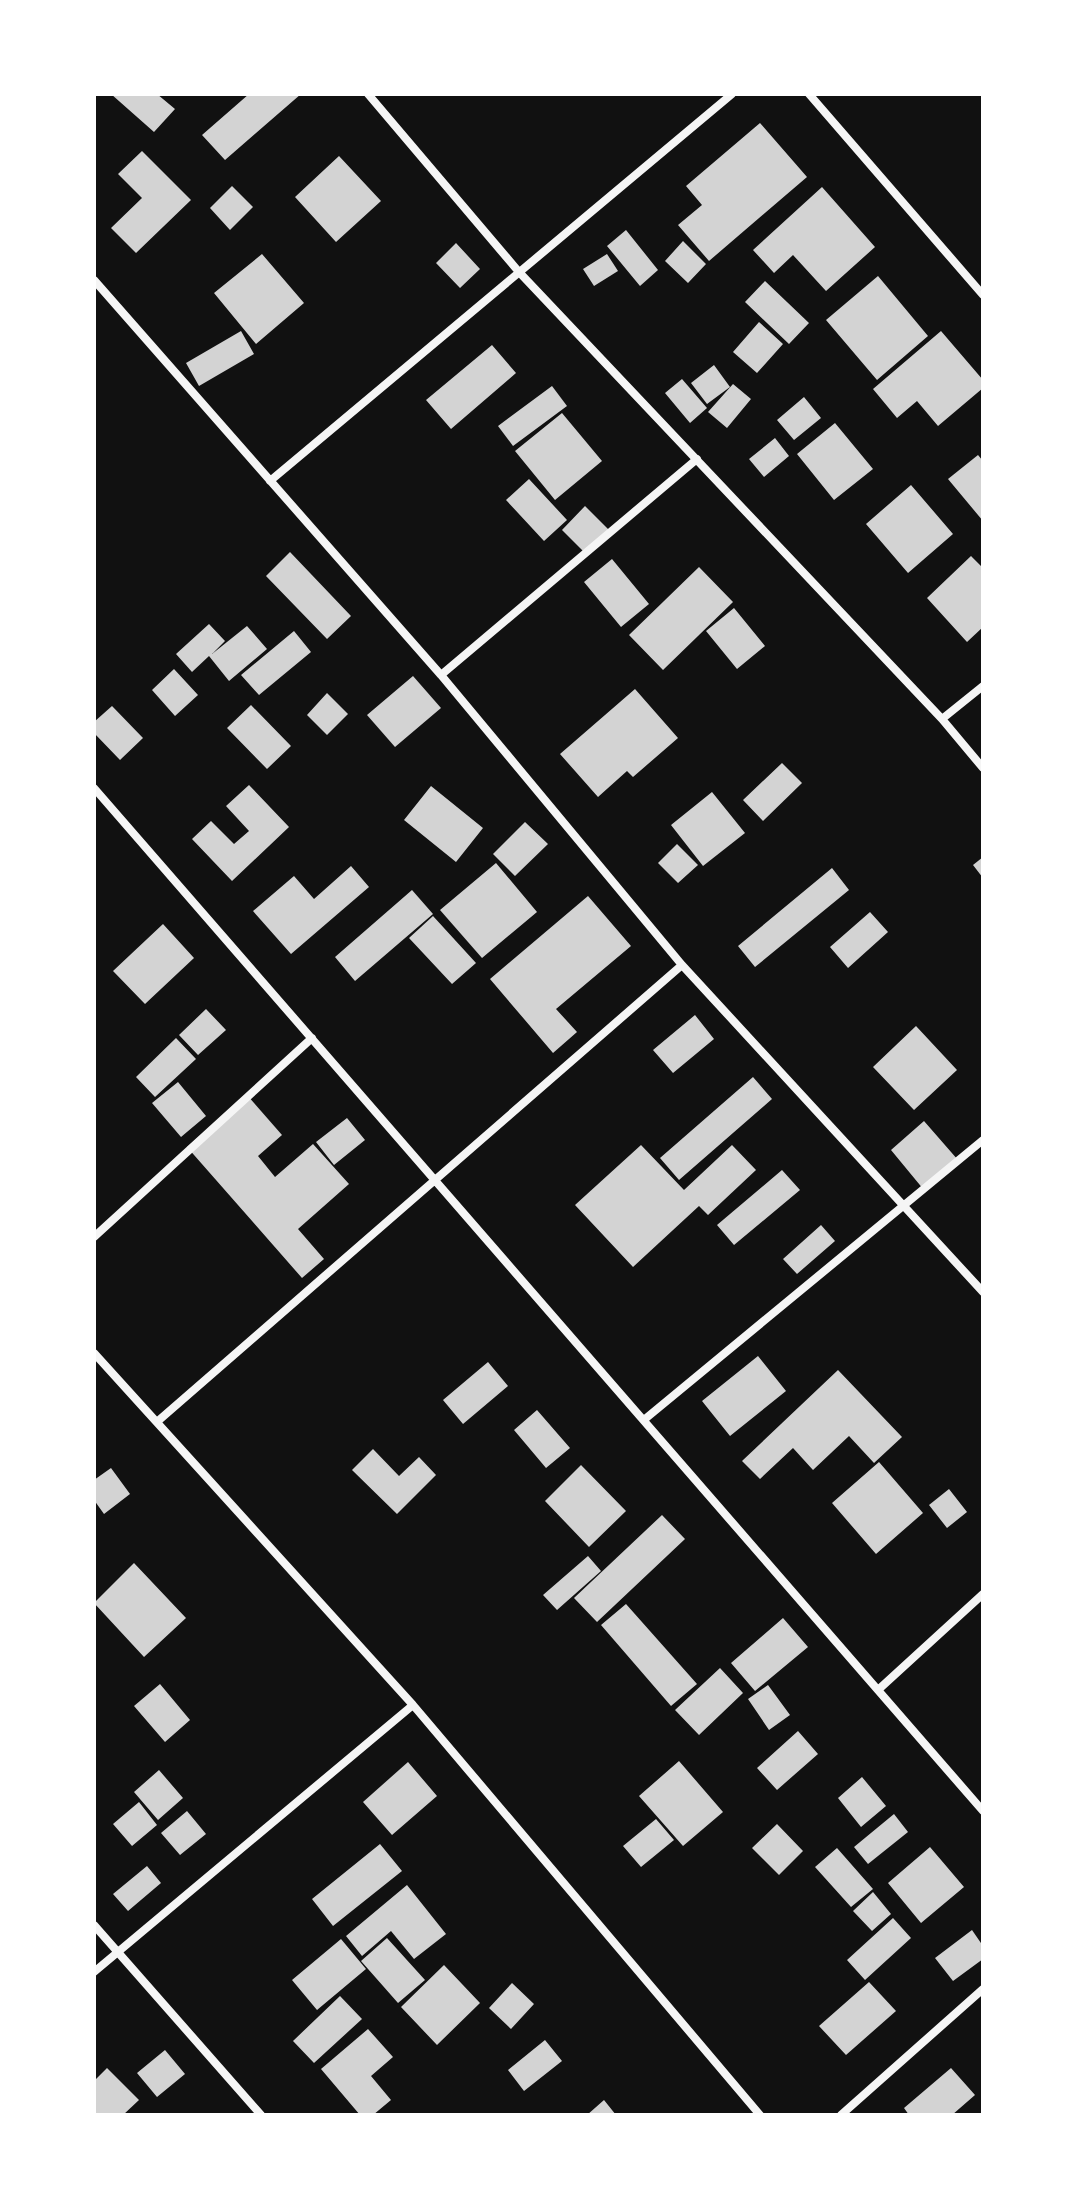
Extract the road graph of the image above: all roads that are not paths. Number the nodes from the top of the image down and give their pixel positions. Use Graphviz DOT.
graph roads {
  1 [pos="368,94"];
  2 [pos="732,94"];
  3 [pos="809,94"];
  4 [pos="519,272"];
  5 [pos="94,280"];
  6 [pos="983,295"];
  7 [pos="697,459"];
  8 [pos="270,481"];
  9 [pos="441,675"];
  10 [pos="983,686"];
  11 [pos="942,719"];
  12 [pos="983,768"];
  13 [pos="94,788"];
  14 [pos="682,965"];
  15 [pos="312,1038"];
  16 [pos="983,1140"];
  17 [pos="435,1180"];
  18 [pos="903,1204"];
  19 [pos="94,1237"];
  20 [pos="983,1292"];
  21 [pos="94,1353"];
  22 [pos="645,1419"];
  23 [pos="158,1421"];
  24 [pos="983,1594"];
  25 [pos="878,1690"];
  26 [pos="413,1705"];
  27 [pos="983,1811"];
  28 [pos="94,1925"];
  29 [pos="116,1952"];
  30 [pos="94,1972"];
  31 [pos="983,1989"];
  32 [pos="261,2115"];
  33 [pos="760,2115"];
  34 [pos="841,2115"];
  1 -- 4 [label="street"];
  2 -- 4 [label="street"];
  3 -- 6 [label="street"];
  4 -- 7 [label="street"];
  4 -- 8 [label="street"];
  5 -- 8 [label="street"];
  7 -- 9 [label="street"];
  7 -- 11 [label="street"];
  8 -- 9 [label="street"];
  9 -- 14 [label="street"];
  10 -- 11 [label="street"];
  11 -- 12 [label="street"];
  13 -- 15 [label="street"];
  14 -- 17 [label="street"];
  14 -- 18 [label="street"];
  15 -- 17 [label="street"];
  15 -- 19 [label="street"];
  16 -- 18 [label="street"];
  17 -- 22 [label="street"];
  17 -- 23 [label="street"];
  18 -- 20 [label="street"];
  18 -- 22 [label="street"];
  21 -- 23 [label="street"];
  22 -- 25 [label="street"];
  23 -- 26 [label="street"];
  24 -- 25 [label="street"];
  25 -- 27 [label="street"];
  26 -- 29 [label="street"];
  26 -- 33 [label="street"];
  28 -- 29 [label="street"];
  29 -- 30 [label="street"];
  29 -- 32 [label="street"];
  31 -- 34 [label="street"];
}
